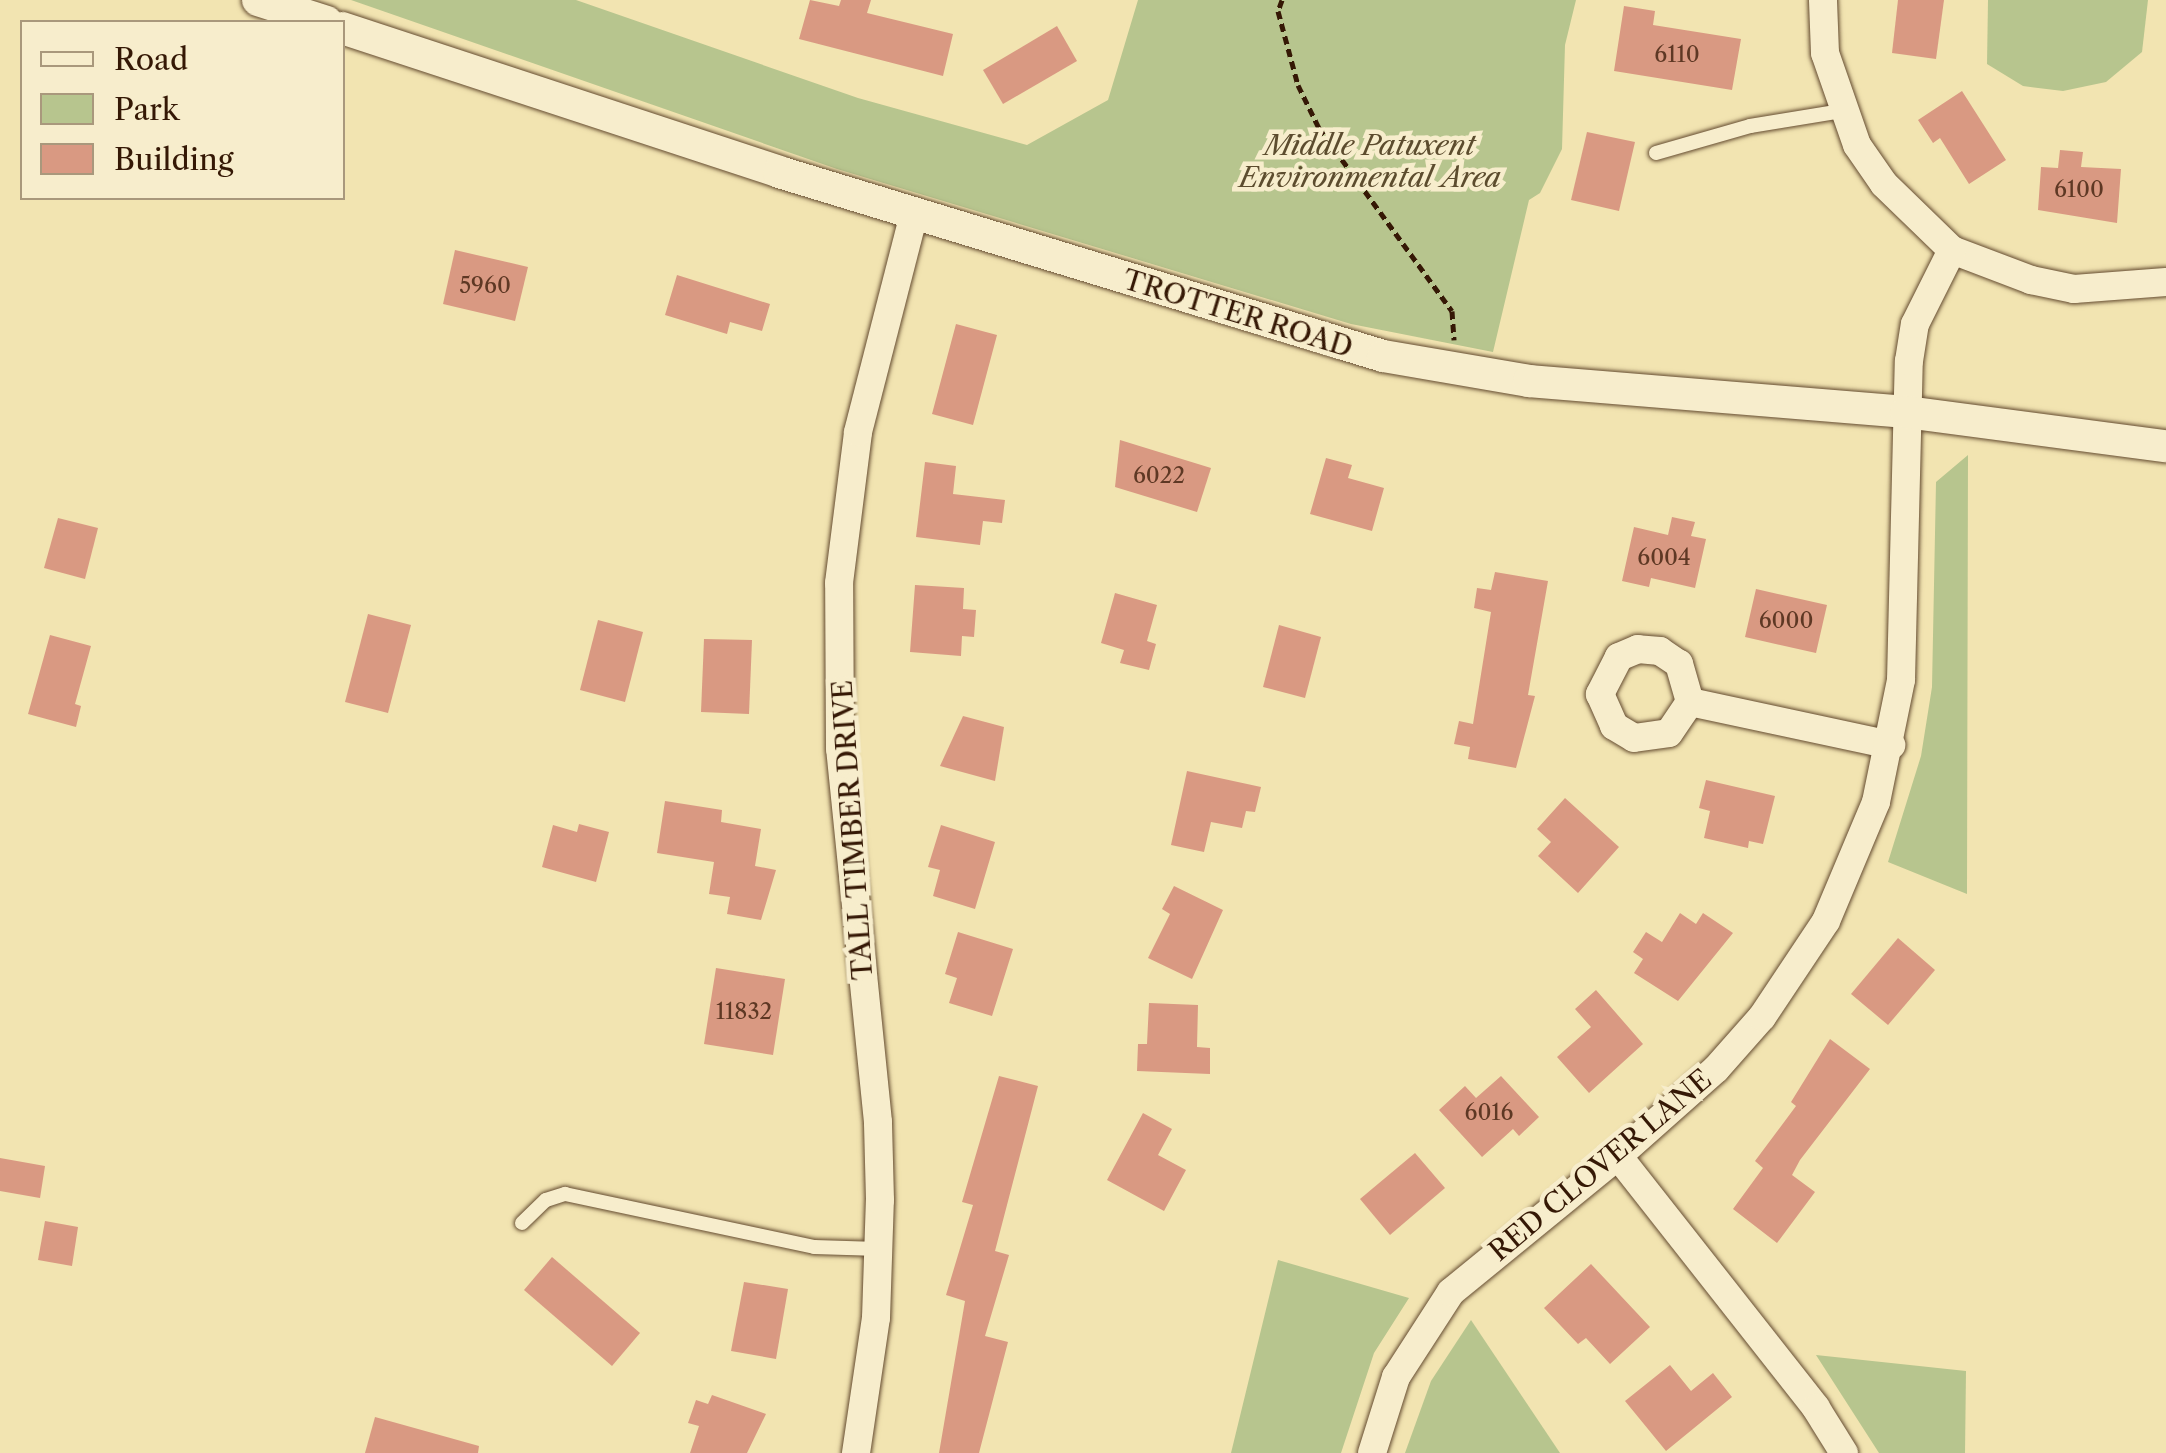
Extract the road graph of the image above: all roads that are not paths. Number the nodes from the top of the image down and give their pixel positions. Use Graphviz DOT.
graph roads {
  1 [pos="258,0"];
  2 [pos="1823,0"];
  3 [pos="321,20"];
  4 [pos="345,29"];
  5 [pos="1842,111"];
  6 [pos="1656,152"];
  7 [pos="914,214"];
  8 [pos="1952,250"];
  9 [pos="2166,282"];
  10 [pos="1906,412"];
  11 [pos="2166,446"];
  12 [pos="1690,702"];
  13 [pos="1891,745"];
  14 [pos="1618,1156"];
  15 [pos="522,1222"];
  16 [pos="880,1249"];
  17 [pos="856,1453"];
  18 [pos="1372,1453"];
  19 [pos="1844,1453"];
  1 -- 3 [label="street"];
  2 -- 5 [label="street"];
  4 -- 7 [label="street, TROTTER ROAD"];
  5 -- 6 [label="lane"];
  5 -- 8 [label="street"];
  7 -- 10 [label="street, TROTTER ROAD"];
  7 -- 16 [label="street, TALL TIMBER DRIVE"];
  8 -- 9 [label="street"];
  8 -- 10 [label="street, RED CLOVER LANE"];
  10 -- 11 [label="street, TROTTER ROAD"];
  10 -- 13 [label="street, RED CLOVER LANE"];
  12 -- 13 [label="street"];
  13 -- 14 [label="street, RED CLOVER LANE"];
  14 -- 18 [label="street, RED CLOVER LANE"];
  14 -- 19 [label="street"];
  15 -- 16 [label="lane"];
  16 -- 17 [label="street, TALL TIMBER DRIVE"];
}
